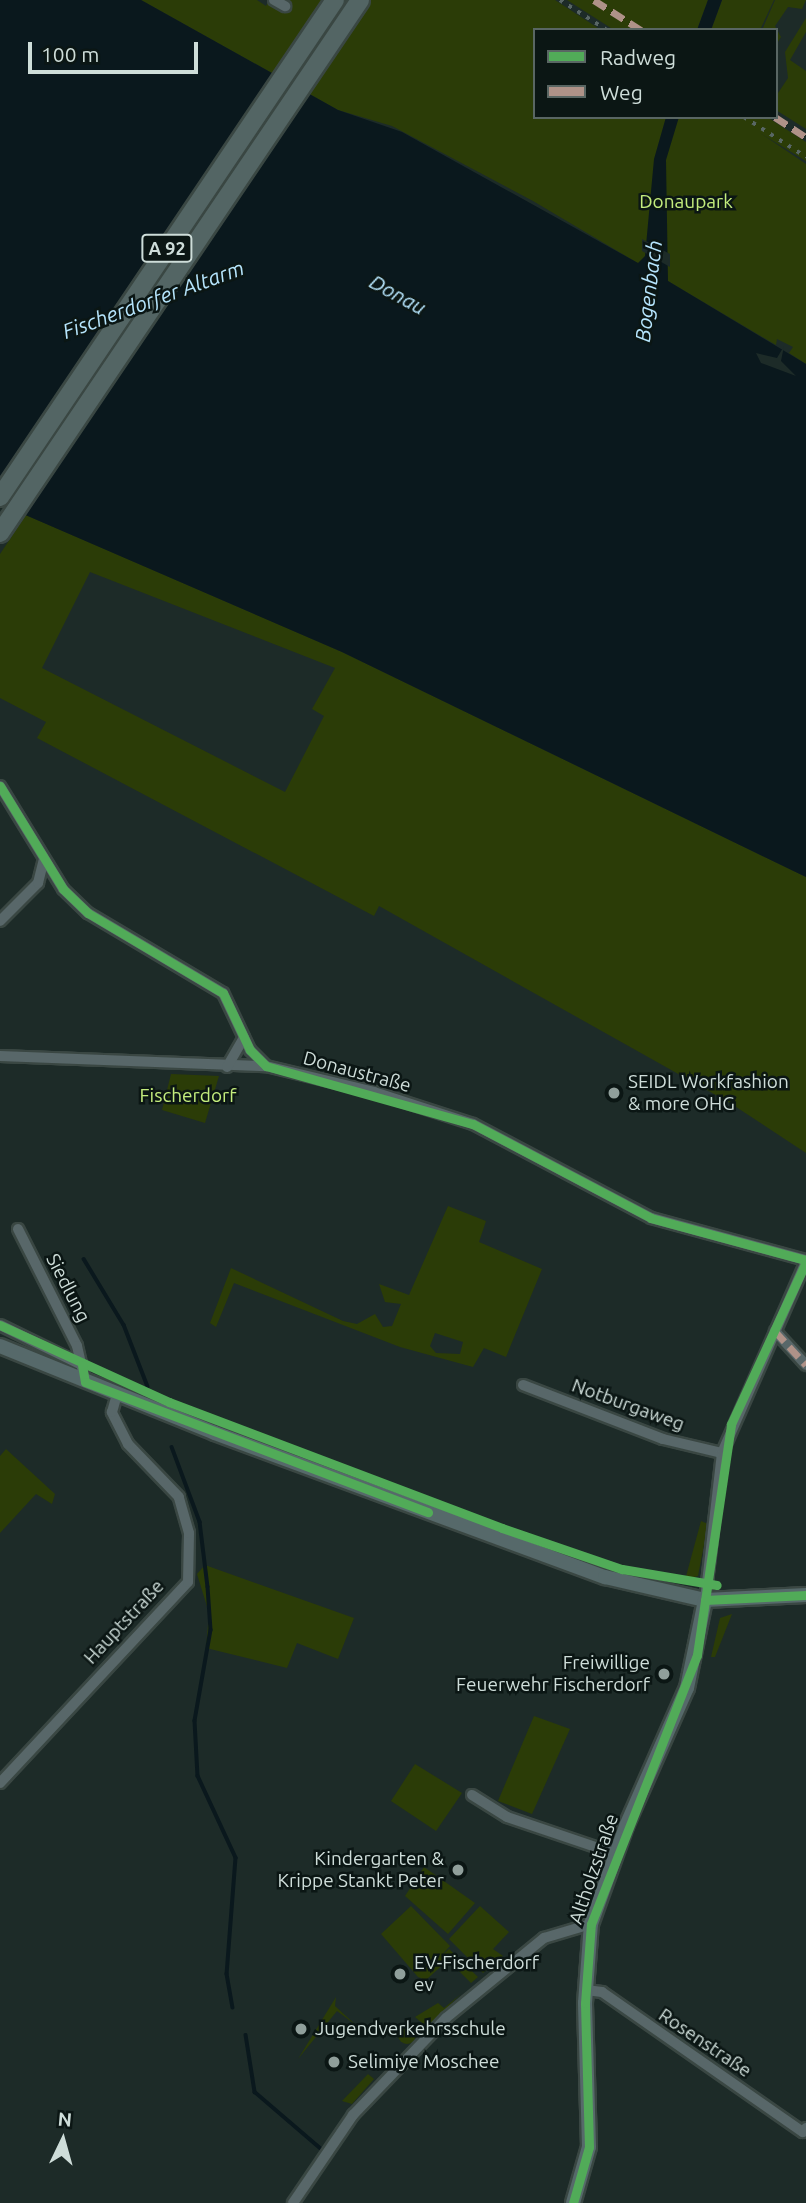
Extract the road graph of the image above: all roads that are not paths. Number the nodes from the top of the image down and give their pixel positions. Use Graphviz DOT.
graph roads {
  1 [pos="274,0"];
  2 [pos="335,0"];
  3 [pos="360,0"];
  4 [pos="285,6"];
  5 [pos="0,497"];
  6 [pos="0,533"];
  7 [pos="0,786"];
  8 [pos="44,859"];
  9 [pos="38,883"];
  10 [pos="63,889"];
  11 [pos="0,921"];
  12 [pos="244,1037"];
  13 [pos="0,1056"];
  14 [pos="265,1066"];
  15 [pos="227,1067"];
  16 [pos="18,1229"];
  17 [pos="806,1261"];
  18 [pos="0,1325"];
  19 [pos="775,1331"];
  20 [pos="0,1346"];
  21 [pos="82,1364"];
  22 [pos="806,1365"];
  23 [pos="85,1382"];
  24 [pos="523,1385"];
  25 [pos="117,1395"];
  26 [pos="722,1453"];
  27 [pos="806,1595"];
  28 [pos="705,1600"];
  29 [pos="0,1783"];
  30 [pos="472,1795"];
  31 [pos="616,1854"];
  32 [pos="592,1924"];
  33 [pos="586,1990"];
  34 [pos="805,2133"];
  35 [pos="293,2203"];
  36 [pos="573,2203"];
  1 -- 4 [label="street"];
  2 -- 5 [label="highway, A 92"];
  3 -- 6 [label="highway, A 92"];
  7 -- 8 [label="street"];
  8 -- 9 [label="street"];
  8 -- 10 [label="street"];
  9 -- 10 [label="street"];
  9 -- 11 [label="street"];
  10 -- 12 [label="street"];
  12 -- 14 [label="street"];
  12 -- 15 [label="street"];
  13 -- 15 [label="street, Donaustraße"];
  14 -- 15 [label="street, Donaustraße"];
  14 -- 17 [label="street, Donaustraße"];
  16 -- 21 [label="street, Siedlung"];
  17 -- 19 [label="street, Donaustraße"];
  18 -- 21 [label="street"];
  19 -- 22 [label="street"];
  19 -- 26 [label="street, Donaustraße"];
  20 -- 23 [label="main road"];
  21 -- 23 [label="street, Siedlung"];
  23 -- 25 [label="main road"];
  24 -- 26 [label="street, Notburgaweg"];
  25 -- 28 [label="main road"];
  25 -- 29 [label="street, Hauptstraße"];
  26 -- 28 [label="street, Donaustraße"];
  27 -- 28 [label="main road"];
  28 -- 31 [label="main road, Altholzstraße"];
  30 -- 31 [label="street"];
  31 -- 32 [label="main road, Altholzstraße"];
  32 -- 33 [label="main road, Altholzstraße"];
  32 -- 35 [label="street"];
  33 -- 34 [label="street, Rosenstraße"];
  33 -- 36 [label="main road, Altholzstraße"];
}
